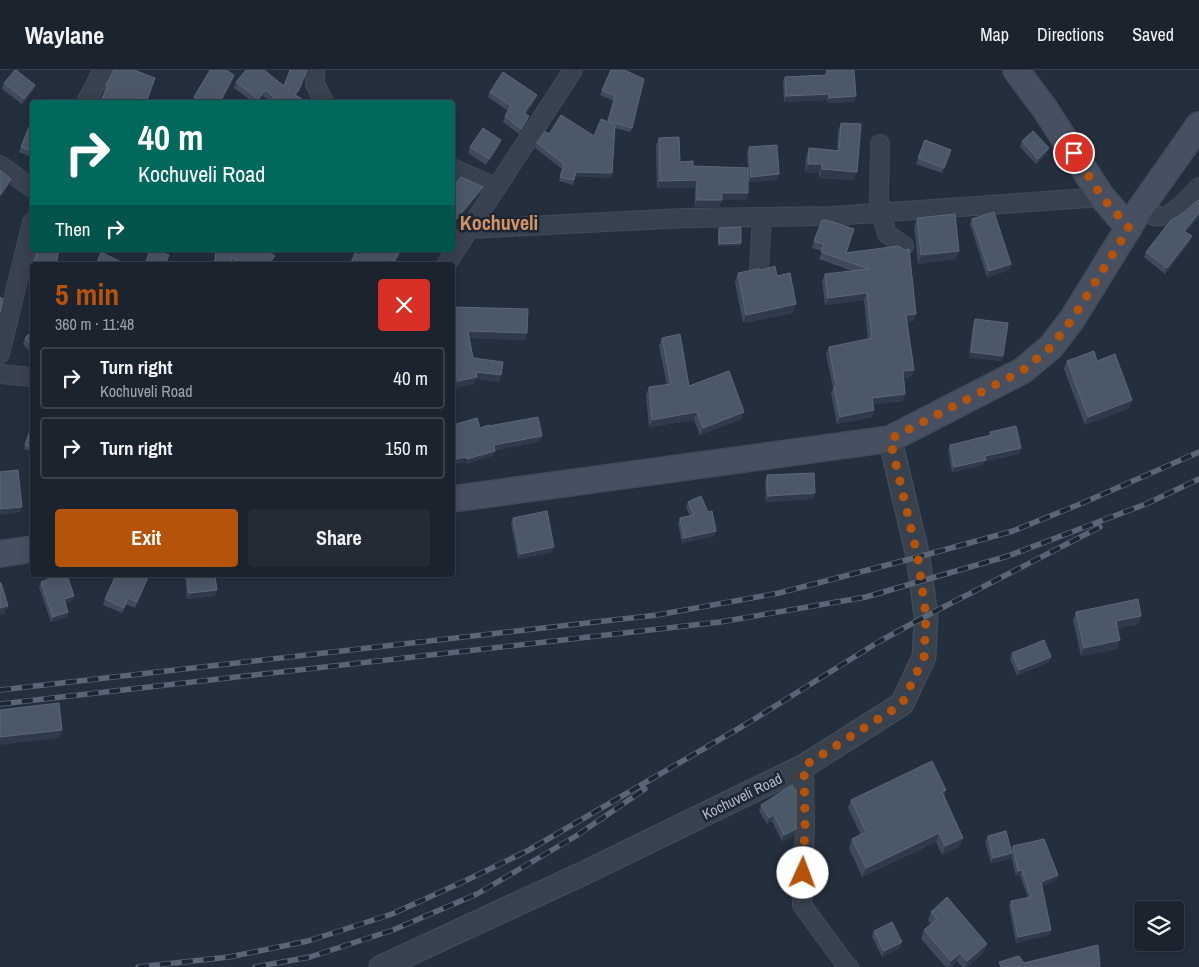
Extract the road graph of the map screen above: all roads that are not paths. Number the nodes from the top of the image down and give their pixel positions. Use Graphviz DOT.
graph roads {
  1 [pos="103,70"];
  2 [pos="315,70"];
  3 [pos="573,70"];
  4 [pos="1016,70"];
  5 [pos="87,100"];
  6 [pos="322,100"];
  7 [pos="1199,125"];
  8 [pos="880,144"];
  9 [pos="0,165"];
  10 [pos="455,169"];
  11 [pos="30,187"];
  12 [pos="1199,187"];
  13 [pos="497,188"];
  14 [pos="1102,197"];
  15 [pos="881,212"];
  16 [pos="762,217"];
  17 [pos="1134,219"];
  18 [pos="30,228"];
  19 [pos="470,229"];
  20 [pos="904,246"];
  21 [pos="455,252"];
  22 [pos="759,268"];
  23 [pos="5,304"];
  24 [pos="0,354"];
  25 [pos="0,374"];
  26 [pos="30,377"];
  27 [pos="890,439"];
  28 [pos="455,499"];
  29 [pos="30,549"];
  30 [pos="0,554"];
  31 [pos="804,766"];
  32 [pos="381,967"];
  33 [pos="849,967"];
  1 -- 5 [label="street"];
  2 -- 6 [label="street"];
  3 -- 13 [label="street"];
  4 -- 14 [label="main road"];
  7 -- 17 [label="main road"];
  8 -- 15 [label="street"];
  9 -- 11 [label="street"];
  10 -- 13 [label="street"];
  12 -- 17 [label="street"];
  13 -- 19 [label="street"];
  14 -- 15 [label="street"];
  14 -- 17 [label="main road"];
  15 -- 16 [label="street"];
  15 -- 20 [label="street"];
  16 -- 19 [label="street"];
  16 -- 22 [label="street"];
  17 -- 27 [label="main road"];
  18 -- 23 [label="street"];
  19 -- 21 [label="street"];
  23 -- 24 [label="street"];
  25 -- 26 [label="street"];
  27 -- 28 [label="main road"];
  27 -- 31 [label="street, Kochuveli Road"];
  29 -- 30 [label="main road"];
  31 -- 32 [label="street, Kochuveli Road"];
  31 -- 33 [label="street"];
}
